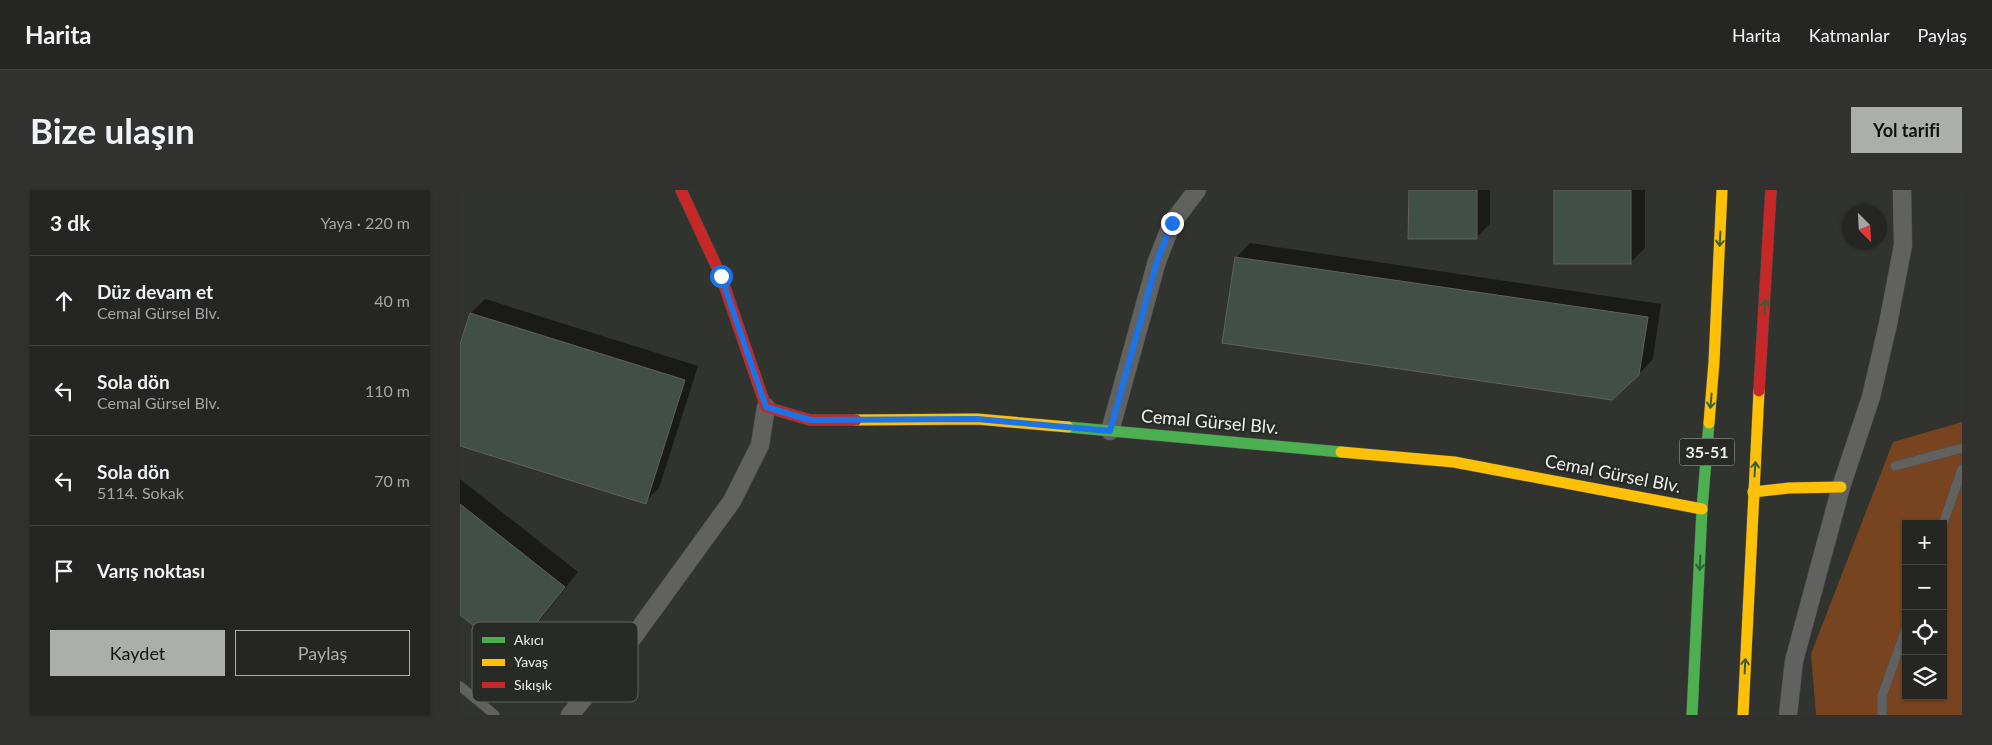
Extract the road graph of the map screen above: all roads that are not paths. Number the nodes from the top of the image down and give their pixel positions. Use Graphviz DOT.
graph roads {
  1 [pos="681,190"];
  2 [pos="1197,190"];
  3 [pos="1722,190"];
  4 [pos="1771,190"];
  5 [pos="1902,190"];
  6 [pos="766,407"];
  7 [pos="1110,431"];
  8 [pos="1962,448"];
  9 [pos="1895,466"];
  10 [pos="1962,470"];
  11 [pos="1841,487"];
  12 [pos="1753,492"];
  13 [pos="1702,509"];
  14 [pos="1944,520"];
  15 [pos="638,630"];
  16 [pos="1902,640"];
  17 [pos="460,686"];
  18 [pos="472,696"];
  19 [pos="480,702"];
  20 [pos="581,702"];
  21 [pos="496,715"];
  22 [pos="570,715"];
  23 [pos="1692,715"];
  24 [pos="1743,715"];
  25 [pos="1788,715"];
  26 [pos="1882,715"];
  1 -- 6 [label="street"];
  2 -- 7 [label="street"];
  3 -- 13 [label="street, 35-51, one-way"];
  12 -- 4 [label="street, 35-51, one-way"];
  5 -- 11 [label="street"];
  6 -- 7 [label="street, Cemal Gürsel Blv."];
  6 -- 15 [label="street"];
  7 -- 13 [label="street, Cemal Gürsel Blv."];
  8 -- 9 [label="lane"];
  10 -- 14 [label="lane"];
  11 -- 12 [label="street"];
  11 -- 25 [label="street"];
  24 -- 12 [label="street, 35-51, one-way"];
  13 -- 23 [label="street, 35-51, one-way"];
  16 -- 26 [label="lane"];
  17 -- 18 [label="lane"];
  19 -- 21 [label="lane"];
  20 -- 22 [label="street"];
}
